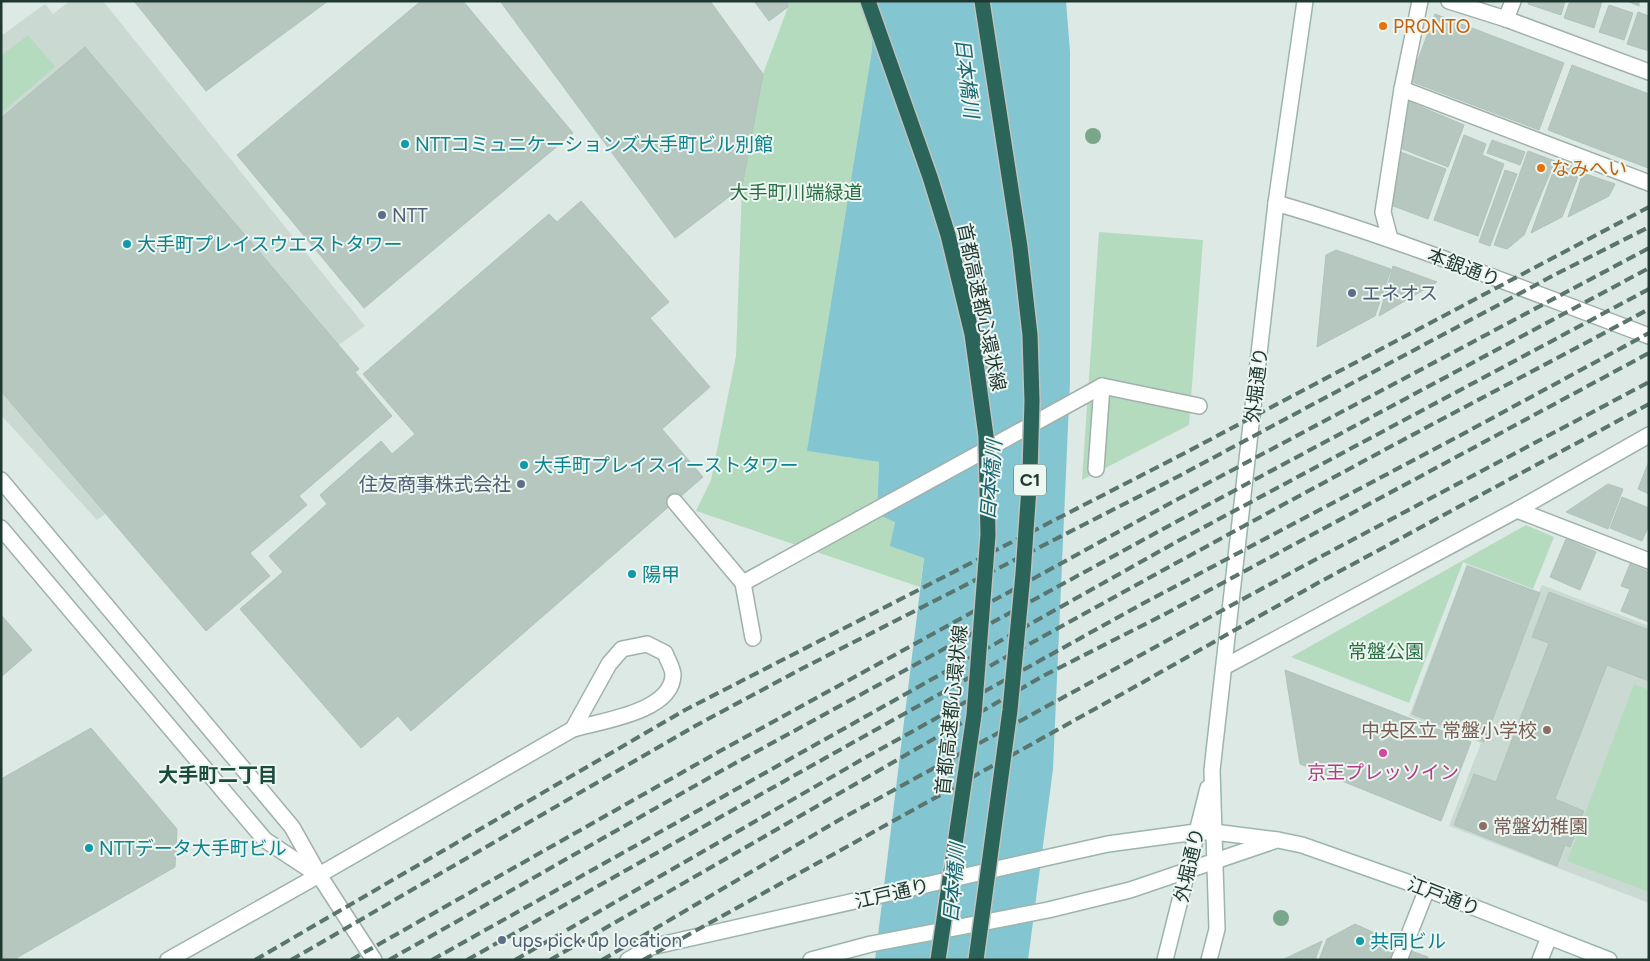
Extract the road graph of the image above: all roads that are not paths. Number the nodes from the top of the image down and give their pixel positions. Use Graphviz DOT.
graph roads {
  1 [pos="868,1"];
  2 [pos="982,1"];
  3 [pos="1305,1"];
  4 [pos="1420,1"];
  5 [pos="1449,1"];
  6 [pos="1513,1"];
  7 [pos="1506,19"];
  8 [pos="1649,72"];
  9 [pos="1402,89"];
  10 [pos="1649,183"];
  11 [pos="1276,203"];
  12 [pos="1390,240"];
  13 [pos="1649,336"];
  14 [pos="1102,386"];
  15 [pos="1199,406"];
  16 [pos="1649,435"];
  17 [pos="1096,469"];
  18 [pos="1,480"];
  19 [pos="675,502"];
  20 [pos="1517,510"];
  21 [pos="1,528"];
  22 [pos="1649,561"];
  23 [pos="743,584"];
  24 [pos="753,638"];
  25 [pos="1224,666"];
  26 [pos="573,728"];
  27 [pos="1212,770"];
  28 [pos="1196,832"];
  29 [pos="1214,832"];
  30 [pos="1278,840"];
  31 [pos="1215,861"];
  32 [pos="1187,871"];
  33 [pos="319,875"];
  34 [pos="1427,889"];
  35 [pos="1549,937"];
  36 [pos="168,960"];
  37 [pos="374,960"];
  38 [pos="628,960"];
  39 [pos="811,960"];
  40 [pos="938,960"];
  41 [pos="976,960"];
  42 [pos="1165,960"];
  43 [pos="1209,960"];
  44 [pos="1399,960"];
  45 [pos="1540,960"];
  46 [pos="1609,960"];
  1 -- 40 [label="highway, 首都高速都心環状線 / C1, bridge"];
  2 -- 41 [label="highway, 首都高速都心環状線 / C1, bridge"];
  3 -- 11 [label="street, 外堀通り"];
  4 -- 9 [label="street"];
  5 -- 7 [label="street"];
  6 -- 7 [label="street"];
  7 -- 8 [label="street"];
  9 -- 10 [label="street"];
  9 -- 12 [label="street"];
  11 -- 12 [label="street, 本銀通り"];
  11 -- 25 [label="street, 外堀通り"];
  12 -- 13 [label="street, 本銀通り"];
  14 -- 15 [label="street"];
  14 -- 17 [label="street"];
  14 -- 23 [label="street, bridge"];
  16 -- 20 [label="street"];
  18 -- 33 [label="street"];
  19 -- 23 [label="street"];
  20 -- 22 [label="street"];
  20 -- 25 [label="street"];
  21 -- 33 [label="street"];
  23 -- 24 [label="street"];
  25 -- 27 [label="street, 外堀通り"];
  26 -- 26 [label="street"];
  26 -- 33 [label="street"];
  27 -- 28 [label="street, 外堀通り"];
  27 -- 29 [label="street, 外堀通り"];
  28 -- 29 [label="street, 江戸通り"];
  28 -- 32 [label="street, 外堀通り"];
  28 -- 38 [label="street, 江戸通り, bridge"];
  29 -- 30 [label="street, 江戸通り"];
  29 -- 31 [label="street, 外堀通り"];
  30 -- 31 [label="street"];
  30 -- 34 [label="street, 江戸通り"];
  31 -- 32 [label="street"];
  31 -- 43 [label="street, 外堀通り"];
  32 -- 39 [label="street, bridge"];
  32 -- 42 [label="street, 外堀通り"];
  33 -- 36 [label="street"];
  33 -- 37 [label="street"];
  34 -- 35 [label="street, 江戸通り"];
  34 -- 44 [label="street"];
  35 -- 45 [label="street"];
  35 -- 46 [label="street, 江戸通り"];
}
